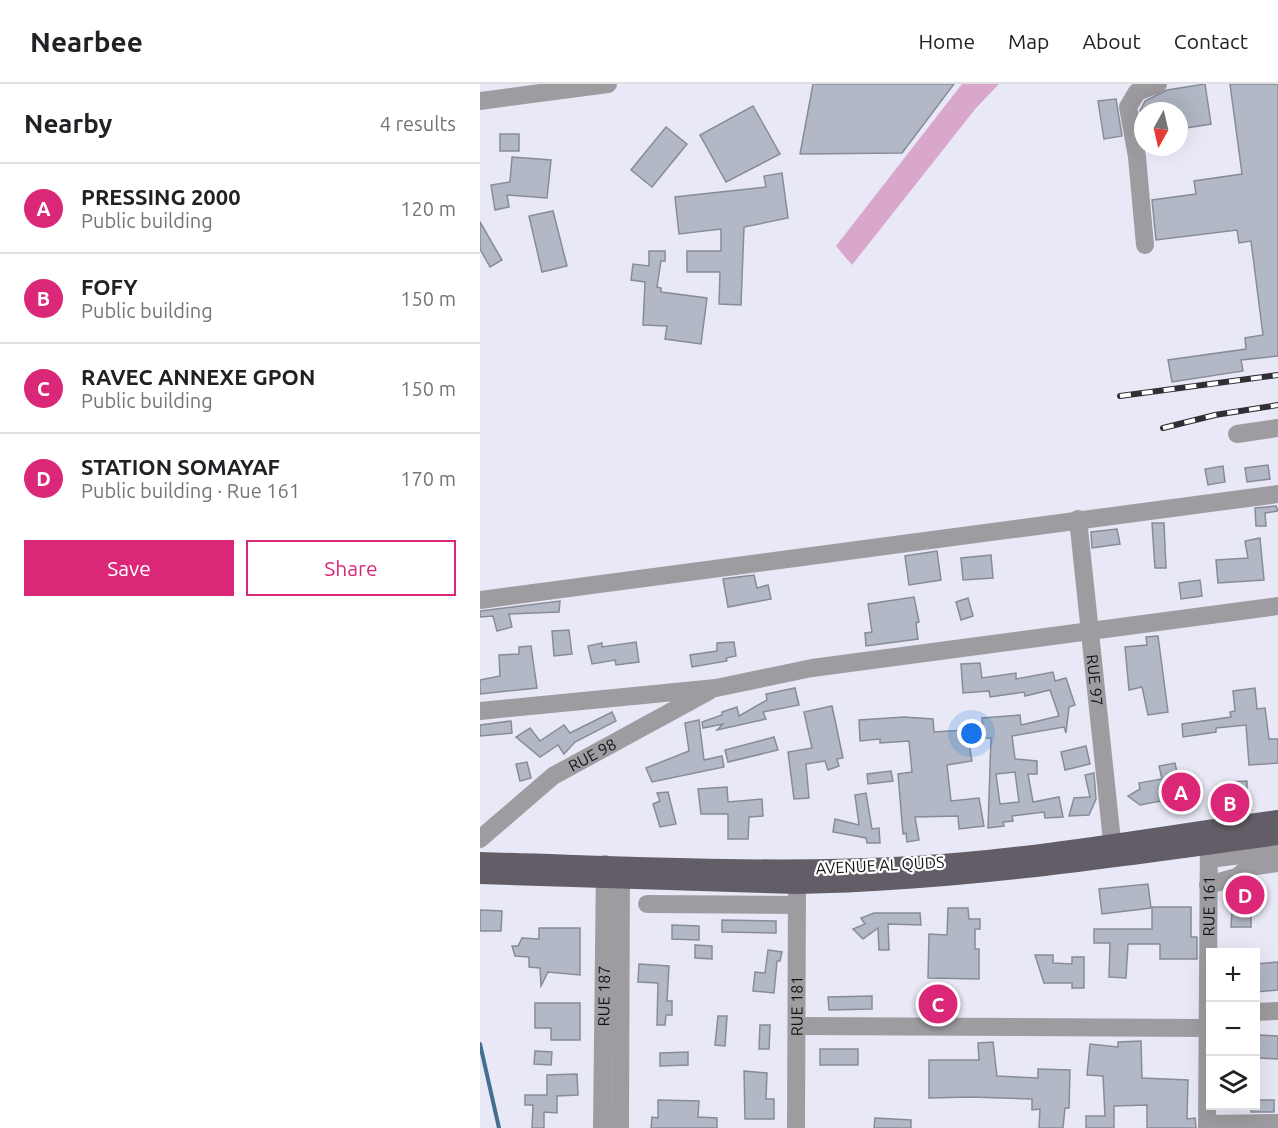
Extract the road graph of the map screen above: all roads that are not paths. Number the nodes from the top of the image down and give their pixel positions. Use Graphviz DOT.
graph roads {
  1 [pos="608,84"];
  2 [pos="1158,84"];
  3 [pos="480,101"];
  4 [pos="1145,245"];
  5 [pos="1278,428"];
  6 [pos="1237,434"];
  7 [pos="1278,494"];
  8 [pos="1078,519"];
  9 [pos="480,600"];
  10 [pos="1278,606"];
  11 [pos="1090,632"];
  12 [pos="716,687"];
  13 [pos="480,711"];
  14 [pos="1278,819"];
  15 [pos="1278,836"];
  16 [pos="480,839"];
  17 [pos="1112,841"];
  18 [pos="1209,844"];
  19 [pos="1278,850"];
  20 [pos="1254,852"];
  21 [pos="480,861"];
  22 [pos="613,873"];
  23 [pos="480,875"];
  24 [pos="797,885"];
  25 [pos="1208,885"];
  26 [pos="647,904"];
  27 [pos="797,905"];
  28 [pos="1208,1002"];
  29 [pos="1278,1011"];
  30 [pos="1260,1012"];
  31 [pos="1206,1018"];
  32 [pos="797,1026"];
  33 [pos="1208,1056"];
  34 [pos="1278,1123"];
  35 [pos="1207,1126"];
  36 [pos="602,1128"];
  37 [pos="620,1128"];
  38 [pos="796,1128"];
  1 -- 3 [label="street"];
  2 -- 4 [label="street"];
  5 -- 6 [label="street"];
  7 -- 8 [label="street"];
  8 -- 9 [label="street"];
  8 -- 11 [label="street, RUE 97"];
  10 -- 11 [label="street"];
  11 -- 12 [label="street"];
  11 -- 17 [label="street, RUE 97"];
  12 -- 13 [label="street"];
  12 -- 16 [label="street, RUE 98"];
  14 -- 18 [label="main road, AVENUE AL QUDS"];
  15 -- 19 [label="street"];
  15 -- 20 [label="main road, AVENUE AL QUDS"];
  17 -- 18 [label="main road, AVENUE AL QUDS"];
  17 -- 22 [label="main road, AVENUE AL QUDS"];
  18 -- 20 [label="main road, AVENUE AL QUDS"];
  18 -- 24 [label="main road, AVENUE AL QUDS"];
  18 -- 25 [label="street, RUE 161"];
  19 -- 20 [label="street, AVENUE AL QUDS"];
  20 -- 25 [label="street"];
  21 -- 22 [label="main road, AVENUE AL QUDS"];
  22 -- 23 [label="main road, AVENUE AL QUDS"];
  22 -- 24 [label="main road, AVENUE AL QUDS"];
  22 -- 36 [label="street, RUE 187"];
  22 -- 37 [label="street, RUE 187"];
  24 -- 27 [label="street, RUE 181"];
  25 -- 28 [label="street, RUE 161"];
  26 -- 27 [label="street"];
  27 -- 32 [label="street, RUE 181"];
  29 -- 30 [label="street"];
  31 -- 32 [label="street"];
  32 -- 38 [label="street, RUE 181"];
  33 -- 35 [label="street, RUE 161"];
  34 -- 35 [label="street"];
}
